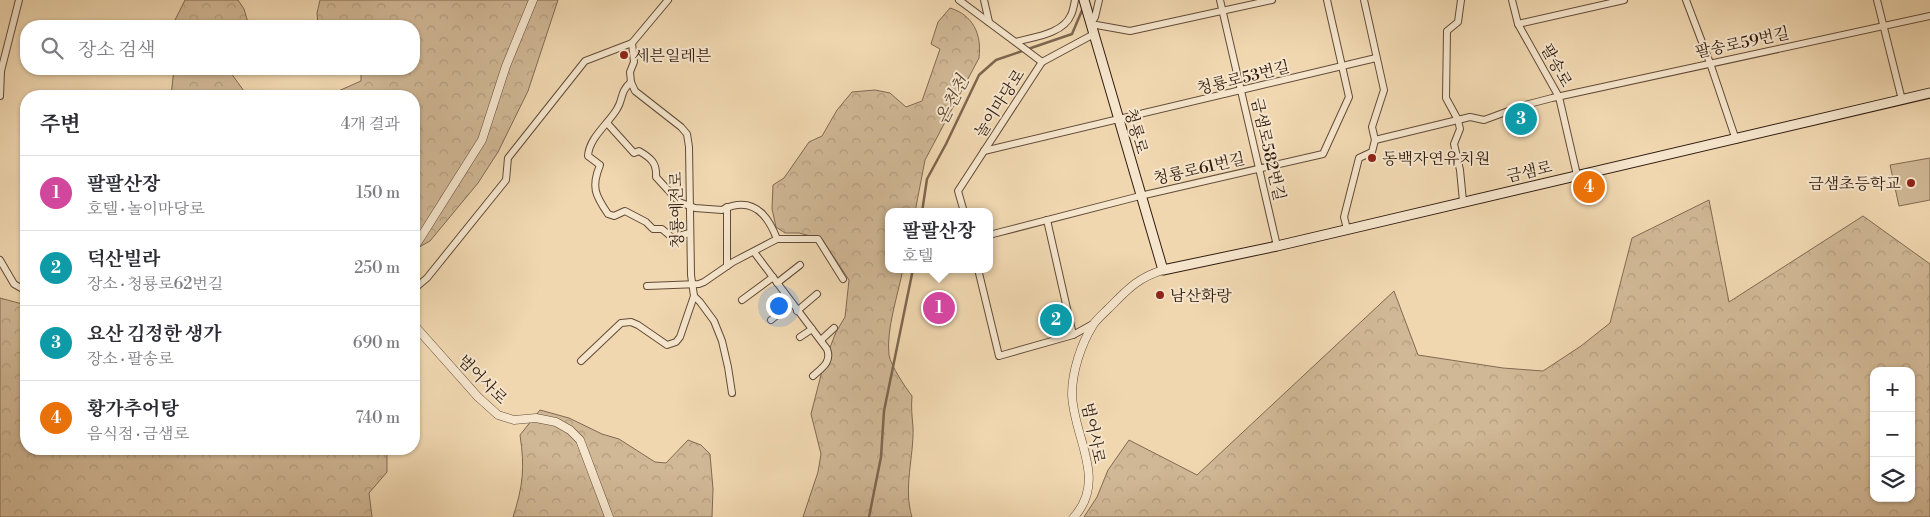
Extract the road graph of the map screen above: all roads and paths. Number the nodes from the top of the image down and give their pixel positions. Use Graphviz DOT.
graph roads {
  1 [pos="19,0"];
  2 [pos="533,0"];
  3 [pos="668,0"];
  4 [pos="959,0"];
  5 [pos="984,0"];
  6 [pos="1075,0"];
  7 [pos="1084,0"];
  8 [pos="1099,0"];
  9 [pos="1220,0"];
  10 [pos="1272,0"];
  11 [pos="1327,0"];
  12 [pos="1364,0"];
  13 [pos="1462,0"];
  14 [pos="1512,0"];
  15 [pos="1624,0"];
  16 [pos="1686,0"];
  17 [pos="1877,0"];
  18 [pos="1222,11"];
  19 [pos="1930,16"];
  20 [pos="989,22"];
  21 [pos="1091,24"];
  22 [pos="1518,24"];
  23 [pos="1884,26"];
  24 [pos="1094,34"];
  25 [pos="1016,42"];
  26 [pos="632,43"];
  27 [pos="1376,58"];
  28 [pos="1042,62"];
  29 [pos="1710,63"];
  30 [pos="1342,67"];
  31 [pos="631,82"];
  32 [pos="1241,92"];
  33 [pos="1930,93"];
  34 [pos="0,96"];
  35 [pos="1560,97"];
  36 [pos="1902,100"];
  37 [pos="1118,120"];
  38 [pos="1458,120"];
  39 [pos="607,123"];
  40 [pos="1375,140"];
  41 [pos="1736,140"];
  42 [pos="984,151"];
  43 [pos="1259,168"];
  44 [pos="1577,175"];
  45 [pos="1140,196"];
  46 [pos="1463,201"];
  47 [pos="690,206"];
  48 [pos="726,207"];
  49 [pos="963,208"];
  50 [pos="1048,220"];
  51 [pos="1347,229"];
  52 [pos="690,234"];
  53 [pos="993,234"];
  54 [pos="420,238"];
  55 [pos="777,239"];
  56 [pos="1277,246"];
  57 [pos="754,252"];
  58 [pos="0,260"];
  59 [pos="800,265"];
  60 [pos="728,266"];
  61 [pos="1163,270"];
  62 [pos="979,273"];
  63 [pos="843,279"];
  64 [pos="775,280"];
  65 [pos="420,284"];
  66 [pos="692,285"];
  67 [pos="647,286"];
  68 [pos="20,288"];
  69 [pos="817,294"];
  70 [pos="694,296"];
  71 [pos="742,300"];
  72 [pos="792,303"];
  73 [pos="798,310"];
  74 [pos="770,320"];
  75 [pos="1093,324"];
  76 [pos="834,328"];
  77 [pos="812,329"];
  78 [pos="420,332"];
  79 [pos="1073,335"];
  80 [pos="800,337"];
  81 [pos="821,340"];
  82 [pos="581,361"];
  83 [pos="813,376"];
  84 [pos="732,393"];
  85 [pos="609,517"];
  86 [pos="1074,517"];
  1 -- 34 [label="street"];
  2 -- 54 [label="street"];
  3 -- 26 [label="street"];
  4 -- 20 [label="street"];
  5 -- 20 [label="street"];
  6 -- 25 [label="street"];
  7 -- 21 [label="main road, 청룡로"];
  8 -- 21 [label="street"];
  9 -- 18 [label="street, 금샘로582번길"];
  10 -- 18 [label="street"];
  11 -- 30 [label="street"];
  12 -- 27 [label="street"];
  13 -- 38 [label="street"];
  14 -- 22 [label="street, 팔송로"];
  15 -- 22 [label="street"];
  16 -- 29 [label="street"];
  17 -- 23 [label="street"];
  18 -- 21 [label="street"];
  18 -- 32 [label="street, 금샘로582번길"];
  19 -- 23 [label="street, 팔송로59번길"];
  20 -- 25 [label="street"];
  21 -- 24 [label="main road, 청룡로"];
  22 -- 35 [label="street, 팔송로"];
  23 -- 29 [label="street, 팔송로59번길"];
  23 -- 36 [label="street"];
  24 -- 28 [label="street, 놀이마당로"];
  24 -- 37 [label="main road, 청룡로"];
  25 -- 28 [label="street"];
  26 -- 31 [label="street"];
  26 -- 65 [label="street"];
  27 -- 30 [label="street, 청룡로53번길"];
  27 -- 40 [label="street"];
  28 -- 42 [label="street, 놀이마당로"];
  29 -- 35 [label="street, 팔송로59번길"];
  29 -- 41 [label="street"];
  30 -- 32 [label="street, 청룡로53번길"];
  30 -- 43 [label="street, 청룡로61번길"];
  31 -- 39 [label="street"];
  31 -- 47 [label="street, 청룡예전로"];
  32 -- 37 [label="street, 청룡로53번길"];
  32 -- 43 [label="street, 금샘로582번길"];
  33 -- 36 [label="main road, 금샘로"];
  35 -- 38 [label="street, 팔송로59번길"];
  35 -- 44 [label="street, 팔송로"];
  36 -- 41 [label="main road, 금샘로"];
  37 -- 42 [label="street, 청룡로53번길"];
  37 -- 45 [label="main road, 청룡로"];
  38 -- 40 [label="street, 팔송로59번길"];
  38 -- 46 [label="street"];
  39 -- 47 [label="street"];
  39 -- 52 [label="street"];
  40 -- 51 [label="street"];
  41 -- 44 [label="main road, 금샘로"];
  42 -- 49 [label="street, 놀이마당로"];
  43 -- 45 [label="street, 청룡로61번길"];
  43 -- 56 [label="street, 금샘로582번길"];
  44 -- 46 [label="main road, 금샘로"];
  45 -- 50 [label="street, 청룡로61번길"];
  45 -- 61 [label="main road, 청룡로"];
  46 -- 51 [label="main road, 금샘로"];
  47 -- 48 [label="street"];
  47 -- 52 [label="street, 청룡예전로"];
  48 -- 55 [label="street"];
  48 -- 60 [label="street"];
  50 -- 53 [label="street, 청룡로61번길"];
  50 -- 79 [label="street"];
  51 -- 56 [label="main road, 금샘로"];
  52 -- 66 [label="street, 청룡예전로"];
  55 -- 57 [label="street"];
  55 -- 63 [label="street"];
  56 -- 61 [label="main road, 금샘로"];
  57 -- 60 [label="street"];
  57 -- 64 [label="street"];
  58 -- 68 [label="street"];
  59 -- 64 [label="street"];
  60 -- 66 [label="street"];
  61 -- 75 [label="street, 범어사로"];
  62 -- 79 [label="street"];
  64 -- 71 [label="street"];
  64 -- 72 [label="street"];
  66 -- 67 [label="street"];
  66 -- 70 [label="street, 청룡예전로"];
  69 -- 73 [label="street"];
  70 -- 82 [label="street"];
  70 -- 84 [label="street, 청룡예전로"];
  72 -- 73 [label="street"];
  72 -- 74 [label="street"];
  73 -- 77 [label="street"];
  75 -- 79 [label="street"];
  75 -- 86 [label="street, 범어사로"];
  76 -- 81 [label="street"];
  77 -- 80 [label="street"];
  77 -- 81 [label="street"];
  78 -- 85 [label="street, 범어사로"];
  81 -- 83 [label="street"];
}
